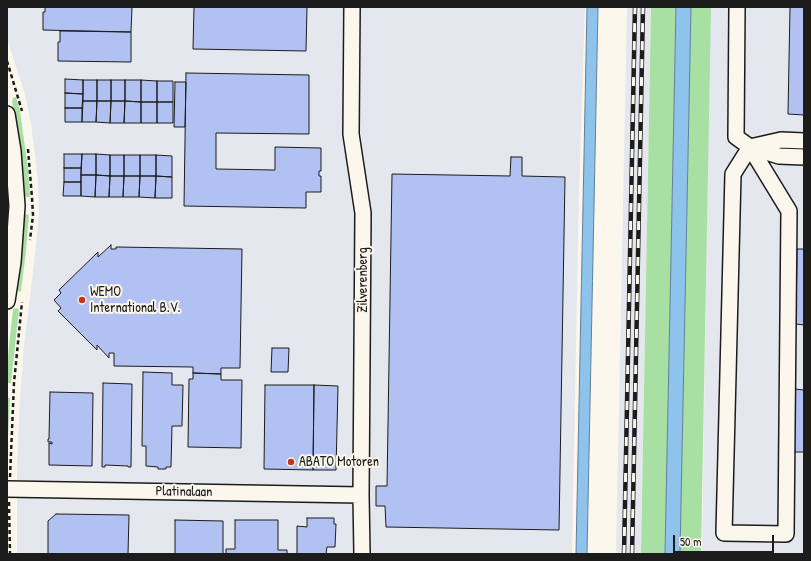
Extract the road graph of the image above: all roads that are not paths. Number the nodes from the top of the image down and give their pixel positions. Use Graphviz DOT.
graph roads {
  1 [pos="352,7"];
  2 [pos="738,7"];
  3 [pos="7,114"];
  4 [pos="804,141"];
  5 [pos="750,147"];
  6 [pos="804,157"];
  7 [pos="7,301"];
  8 [pos="7,489"];
  9 [pos="361,495"];
  10 [pos="362,554"];
  1 -- 9 [label="street, Zilverenberg"];
  2 -- 5 [label="street"];
  3 -- 7 [label="street"];
  4 -- 5 [label="street"];
  5 -- 5 [label="street"];
  5 -- 6 [label="street"];
  8 -- 9 [label="street, Platinalaan"];
  9 -- 10 [label="street, Zilverenberg"];
}
